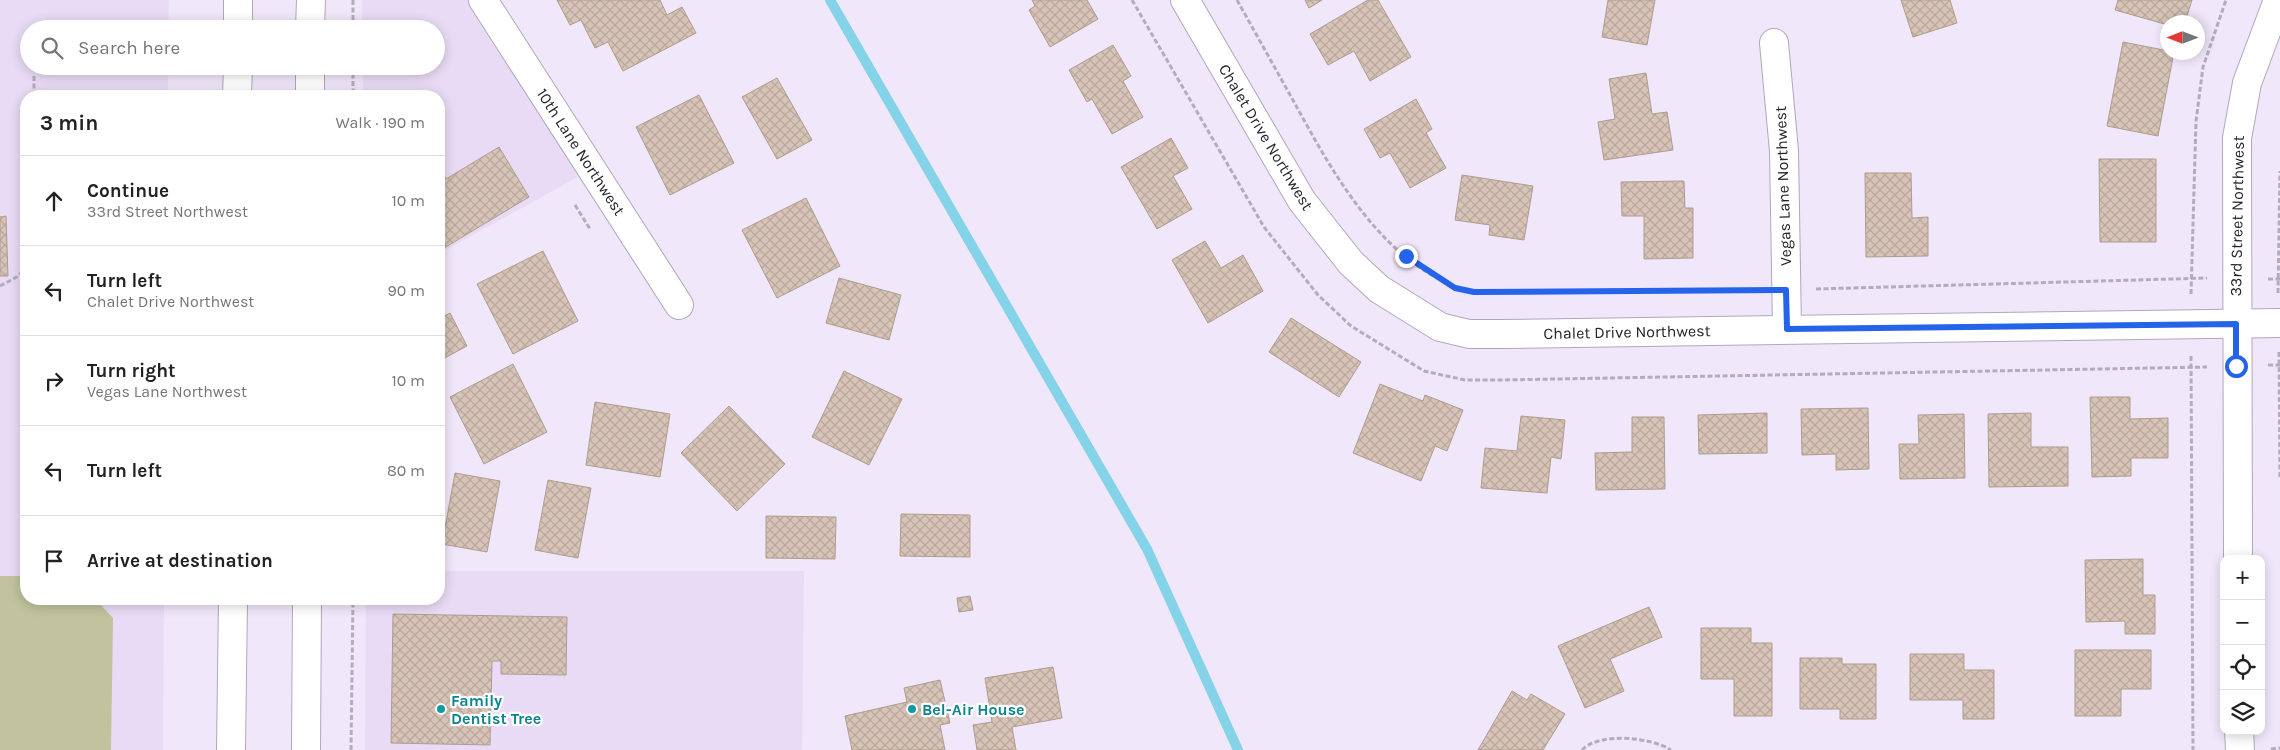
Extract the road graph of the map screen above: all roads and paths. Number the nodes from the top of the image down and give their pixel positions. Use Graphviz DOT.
graph roads {
  1 [pos="238,0"];
  2 [pos="310,0"];
  3 [pos="353,0"];
  4 [pos="483,0"];
  5 [pos="1185,0"];
  6 [pos="1236,0"];
  7 [pos="2226,0"];
  8 [pos="2278,0"];
  9 [pos="238,20"];
  10 [pos="310,20"];
  11 [pos="353,20"];
  12 [pos="1774,43"];
  13 [pos="34,75"];
  14 [pos="238,75"];
  15 [pos="310,75"];
  16 [pos="353,75"];
  17 [pos="34,90"];
  18 [pos="237,90"];
  19 [pos="310,90"];
  20 [pos="353,90"];
  21 [pos="2280,171"];
  22 [pos="20,274"];
  23 [pos="2280,279"];
  24 [pos="0,286"];
  25 [pos="1786,290"];
  26 [pos="679,305"];
  27 [pos="2280,323"];
  28 [pos="2236,324"];
  29 [pos="1787,329"];
  30 [pos="2280,365"];
  31 [pos="2191,368"];
  32 [pos="2280,479"];
  33 [pos="2238,555"];
  34 [pos="233,605"];
  35 [pos="308,605"];
  36 [pos="353,605"];
  37 [pos="2240,735"];
  38 [pos="231,750"];
  39 [pos="306,750"];
  40 [pos="351,750"];
  41 [pos="1582,750"];
  42 [pos="1671,750"];
  43 [pos="2193,750"];
  44 [pos="2240,750"];
  1 -- 9 [label="street"];
  2 -- 10 [label="street"];
  3 -- 11 [label="path"];
  4 -- 26 [label="street, 10th Lane Northwest"];
  5 -- 29 [label="street, Chalet Drive Northwest"];
  6 -- 25 [label="path"];
  7 -- 25 [label="path"];
  8 -- 28 [label="street, 33rd Street Northwest"];
  12 -- 25 [label="street, Vegas Lane Northwest"];
  13 -- 17 [label="path"];
  14 -- 18 [label="street"];
  15 -- 19 [label="street"];
  16 -- 20 [label="path"];
  21 -- 23 [label="path"];
  22 -- 24 [label="path"];
  25 -- 29 [label="street, Vegas Lane Northwest"];
  27 -- 28 [label="street, Chalet Drive Northwest"];
  28 -- 29 [label="street, Chalet Drive Northwest"];
  28 -- 33 [label="street, 33rd Street Northwest"];
  30 -- 32 [label="path"];
  31 -- 43 [label="path"];
  34 -- 38 [label="street"];
  35 -- 39 [label="street"];
  36 -- 40 [label="path"];
  37 -- 44 [label="street"];
  41 -- 42 [label="path"];
}
